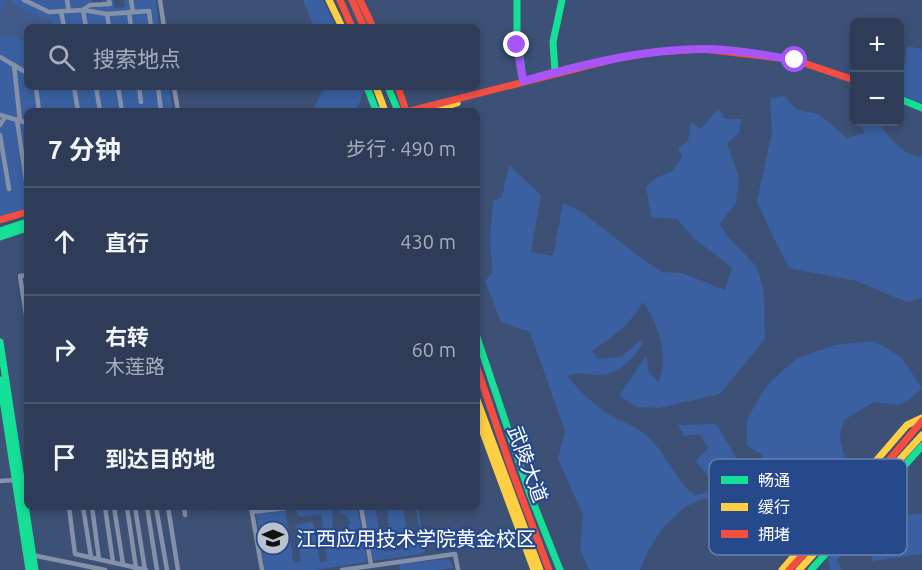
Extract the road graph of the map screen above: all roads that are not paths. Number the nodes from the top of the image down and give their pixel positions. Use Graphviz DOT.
graph roads {
  1 [pos="24,0"];
  2 [pos="67,0"];
  3 [pos="109,0"];
  4 [pos="131,0"];
  5 [pos="160,0"];
  6 [pos="329,0"];
  7 [pos="340,0"];
  8 [pos="352,0"];
  9 [pos="360,0"];
  10 [pos="518,0"];
  11 [pos="562,0"];
  12 [pos="90,3"];
  13 [pos="83,10"];
  14 [pos="61,11"];
  15 [pos="69,11"];
  16 [pos="131,12"];
  17 [pos="107,14"];
  18 [pos="63,24"];
  19 [pos="85,24"];
  20 [pos="109,24"];
  21 [pos="131,24"];
  22 [pos="151,24"];
  23 [pos="164,24"];
  24 [pos="341,24"];
  25 [pos="351,24"];
  26 [pos="363,24"];
  27 [pos="372,24"];
  28 [pos="0,57"];
  29 [pos="14,65"];
  30 [pos="24,71"];
  31 [pos="555,72"];
  32 [pos="850,80"];
  33 [pos="850,80"];
  34 [pos="523,81"];
  35 [pos="36,90"];
  36 [pos="74,90"];
  37 [pos="96,90"];
  38 [pos="118,90"];
  39 [pos="139,90"];
  40 [pos="158,90"];
  41 [pos="174,90"];
  42 [pos="368,90"];
  43 [pos="377,90"];
  44 [pos="389,90"];
  45 [pos="399,90"];
  46 [pos="141,102"];
  47 [pos="904,103"];
  48 [pos="39,108"];
  49 [pos="78,108"];
  50 [pos="100,108"];
  51 [pos="122,108"];
  52 [pos="161,108"];
  53 [pos="178,108"];
  54 [pos="375,108"];
  55 [pos="384,108"];
  56 [pos="397,108"];
  57 [pos="407,108"];
  58 [pos="420,108"];
  59 [pos="441,108"];
  60 [pos="922,110"];
  61 [pos="3,116"];
  62 [pos="19,121"];
  63 [pos="24,122"];
  64 [pos="0,125"];
  65 [pos="0,135"];
  66 [pos="24,162"];
  67 [pos="9,189"];
  68 [pos="24,213"];
  69 [pos="0,220"];
  70 [pos="24,224"];
  71 [pos="24,224"];
  72 [pos="24,225"];
  73 [pos="0,226"];
  74 [pos="0,231"];
  75 [pos="0,237"];
  76 [pos="24,275"];
  77 [pos="24,302"];
  78 [pos="0,342"];
  79 [pos="480,346"];
  80 [pos="480,377"];
  81 [pos="0,380"];
  82 [pos="480,408"];
  83 [pos="922,419"];
  84 [pos="480,425"];
  85 [pos="922,435"];
  86 [pos="922,446"];
  87 [pos="878,459"];
  88 [pos="887,459"];
  89 [pos="900,459"];
  90 [pos="907,463"];
  91 [pos="512,471"];
  92 [pos="505,479"];
  93 [pos="15,480"];
  94 [pos="0,482"];
  95 [pos="529,492"];
  96 [pos="24,502"];
  97 [pos="508,504"];
  98 [pos="25,510"];
  99 [pos="69,510"];
  100 [pos="83,510"];
  101 [pos="92,510"];
  102 [pos="105,510"];
  103 [pos="114,510"];
  104 [pos="127,510"];
  105 [pos="136,510"];
  106 [pos="147,510"];
  107 [pos="157,510"];
  108 [pos="168,510"];
  109 [pos="184,510"];
  110 [pos="252,510"];
  111 [pos="362,510"];
  112 [pos="185,515"];
  113 [pos="32,555"];
  114 [pos="795,555"];
  115 [pos="802,555"];
  116 [pos="814,555"];
  117 [pos="825,555"];
  118 [pos="90,557"];
  119 [pos="99,559"];
  120 [pos="113,562"];
  121 [pos="123,564"];
  122 [pos="371,565"];
  123 [pos="136,568"];
  124 [pos="802,568"];
  125 [pos="29,570"];
  126 [pos="35,570"];
  127 [pos="105,570"];
  128 [pos="146,570"];
  129 [pos="157,570"];
  130 [pos="167,570"];
  131 [pos="178,570"];
  132 [pos="262,570"];
  133 [pos="342,570"];
  134 [pos="458,570"];
  135 [pos="534,570"];
  136 [pos="540,570"];
  137 [pos="549,570"];
  138 [pos="560,570"];
  139 [pos="782,570"];
  140 [pos="789,570"];
  141 [pos="811,570"];
  1 -- 14 [label="street"];
  2 -- 15 [label="street"];
  3 -- 12 [label="street"];
  4 -- 16 [label="street"];
  5 -- 23 [label="street"];
  6 -- 24 [label="street"];
  7 -- 25 [label="street"];
  8 -- 26 [label="street"];
  9 -- 27 [label="street"];
  10 -- 34 [label="street"];
  11 -- 31 [label="street"];
  12 -- 13 [label="street"];
  13 -- 15 [label="street"];
  13 -- 17 [label="street"];
  13 -- 19 [label="street"];
  14 -- 15 [label="street"];
  14 -- 18 [label="street"];
  16 -- 17 [label="street"];
  16 -- 21 [label="street"];
  16 -- 22 [label="street"];
  17 -- 20 [label="street"];
  28 -- 29 [label="street"];
  29 -- 30 [label="street"];
  29 -- 62 [label="street"];
  31 -- 32 [label="street"];
  31 -- 34 [label="street"];
  33 -- 59 [label="street"];
  34 -- 58 [label="street"];
  35 -- 48 [label="street"];
  36 -- 49 [label="street"];
  37 -- 50 [label="street"];
  38 -- 51 [label="street"];
  39 -- 46 [label="street"];
  40 -- 52 [label="street"];
  41 -- 53 [label="street"];
  42 -- 54 [label="street"];
  43 -- 55 [label="street"];
  44 -- 56 [label="street"];
  45 -- 57 [label="street"];
  47 -- 60 [label="street"];
  61 -- 62 [label="street"];
  61 -- 64 [label="street"];
  62 -- 63 [label="street"];
  62 -- 66 [label="street"];
  65 -- 67 [label="street"];
  68 -- 69 [label="street"];
  70 -- 73 [label="street"];
  71 -- 74 [label="street"];
  72 -- 75 [label="street"];
  76 -- 77 [label="street"];
  78 -- 96 [label="street"];
  79 -- 95 [label="street"];
  80 -- 91 [label="street, 武陵大道"];
  81 -- 93 [label="street"];
  82 -- 92 [label="street, 武陵大道"];
  83 -- 87 [label="street"];
  83 -- 88 [label="street"];
  84 -- 97 [label="street"];
  85 -- 89 [label="street"];
  86 -- 90 [label="street"];
  91 -- 95 [label="street"];
  91 -- 137 [label="street, 武陵大道"];
  92 -- 97 [label="street"];
  92 -- 136 [label="street, 武陵大道"];
  93 -- 94 [label="street"];
  93 -- 125 [label="street"];
  95 -- 138 [label="street"];
  97 -- 135 [label="street"];
  98 -- 113 [label="street"];
  99 -- 118 [label="street"];
  100 -- 118 [label="street"];
  101 -- 119 [label="street"];
  102 -- 120 [label="street"];
  103 -- 121 [label="street"];
  104 -- 123 [label="street"];
  105 -- 128 [label="street"];
  106 -- 129 [label="street"];
  107 -- 130 [label="street"];
  108 -- 131 [label="street"];
  109 -- 112 [label="street"];
  110 -- 132 [label="street"];
  111 -- 122 [label="street"];
  113 -- 126 [label="street"];
  113 -- 127 [label="street"];
  114 -- 139 [label="street"];
  115 -- 140 [label="street"];
  116 -- 124 [label="street"];
  117 -- 141 [label="street"];
  118 -- 119 [label="street"];
  119 -- 120 [label="street"];
  120 -- 121 [label="street"];
  121 -- 123 [label="street"];
  122 -- 133 [label="street"];
  122 -- 134 [label="street"];
  123 -- 128 [label="street"];
  124 -- 141 [label="street"];
}
